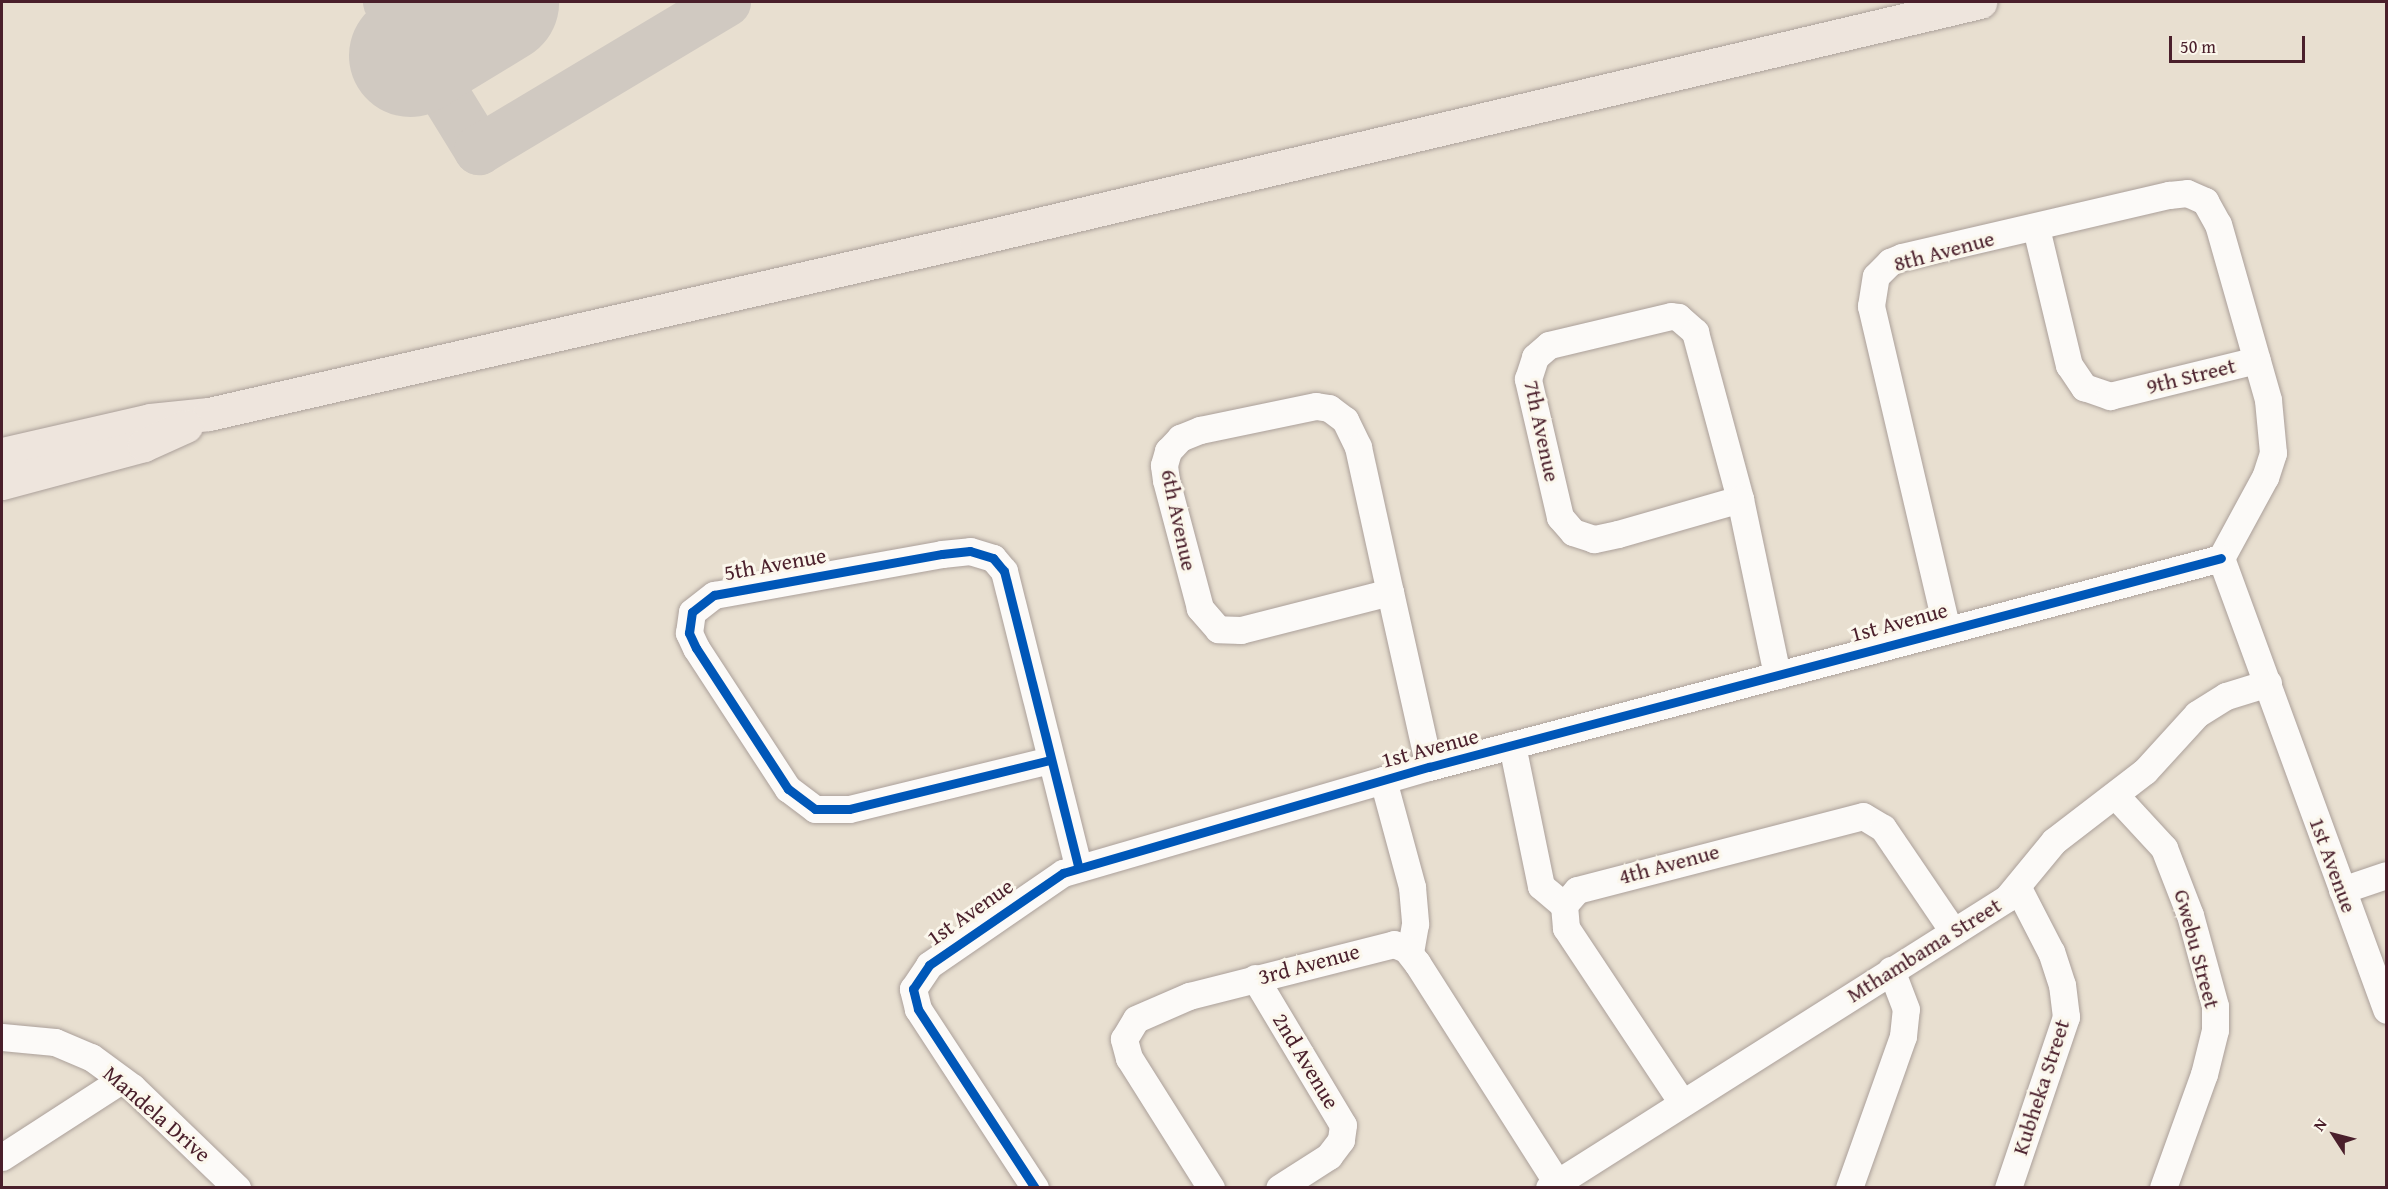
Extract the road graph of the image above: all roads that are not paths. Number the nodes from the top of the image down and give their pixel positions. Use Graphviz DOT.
graph roads {
  1 [pos="1980,2"];
  2 [pos="2036,228"];
  3 [pos="2257,360"];
  4 [pos="209,414"];
  5 [pos="2,454"];
  6 [pos="2,483"];
  7 [pos="1740,499"];
  8 [pos="2221,558"];
  9 [pos="1390,592"];
  10 [pos="1947,630"];
  11 [pos="1777,675"];
  12 [pos="2268,683"];
  13 [pos="1512,745"];
  14 [pos="1050,760"];
  15 [pos="1429,767"];
  16 [pos="1383,780"];
  17 [pos="2116,796"];
  18 [pos="1078,866"];
  19 [pos="2386,874"];
  20 [pos="2018,888"];
  21 [pos="2342,890"];
  22 [pos="1564,905"];
  23 [pos="1953,932"];
  24 [pos="1410,952"];
  25 [pos="1891,970"];
  26 [pos="1255,978"];
  27 [pos="2386,1010"];
  28 [pos="2,1037"];
  29 [pos="121,1080"];
  30 [pos="1681,1101"];
  31 [pos="2,1157"];
  32 [pos="1553,1185"];
  33 [pos="1849,1187"];
  34 [pos="237,1188"];
  35 [pos="1035,1188"];
  36 [pos="1211,1188"];
  37 [pos="1279,1188"];
  38 [pos="2008,1188"];
  39 [pos="2163,1188"];
  1 -- 4 [label="highway"];
  2 -- 3 [label="street, 8th Avenue"];
  2 -- 3 [label="street, 9th Street"];
  2 -- 10 [label="street, 8th Avenue"];
  3 -- 8 [label="street, 9th Street"];
  4 -- 5 [label="highway"];
  4 -- 6 [label="highway"];
  7 -- 7 [label="street, 7th Avenue"];
  7 -- 11 [label="street, 7th Avenue"];
  8 -- 10 [label="street, 1st Avenue"];
  8 -- 12 [label="street, 1st Avenue"];
  9 -- 9 [label="street, 6th Avenue"];
  9 -- 15 [label="street, 6th Avenue"];
  10 -- 11 [label="street, 1st Avenue"];
  11 -- 13 [label="street, 1st Avenue"];
  12 -- 17 [label="street, Mthambama Street"];
  12 -- 21 [label="street, 1st Avenue"];
  13 -- 15 [label="street, 1st Avenue"];
  13 -- 22 [label="street"];
  14 -- 14 [label="street, 5th Avenue"];
  14 -- 18 [label="street, 5th Avenue"];
  15 -- 16 [label="street, 1st Avenue"];
  16 -- 18 [label="street, 1st Avenue"];
  16 -- 24 [label="street"];
  17 -- 20 [label="street, Mthambama Street"];
  17 -- 39 [label="street, Gwebu Street"];
  18 -- 35 [label="street, 1st Avenue"];
  19 -- 21 [label="street"];
  20 -- 23 [label="street, Mthambama Street"];
  20 -- 38 [label="street, Kubheka Street"];
  21 -- 27 [label="street, 1st Avenue"];
  22 -- 23 [label="street, 4th Avenue"];
  22 -- 30 [label="street"];
  23 -- 25 [label="street, Mthambama Street"];
  24 -- 26 [label="street, 3rd Avenue"];
  24 -- 32 [label="street"];
  25 -- 30 [label="street, Mthambama Street"];
  25 -- 33 [label="street"];
  26 -- 36 [label="street, 3rd Avenue"];
  26 -- 37 [label="street, 2nd Avenue"];
  28 -- 29 [label="street, Mandela Drive"];
  29 -- 31 [label="street"];
  29 -- 34 [label="street, Mandela Drive"];
  30 -- 32 [label="street, Mthambama Street"];
}
